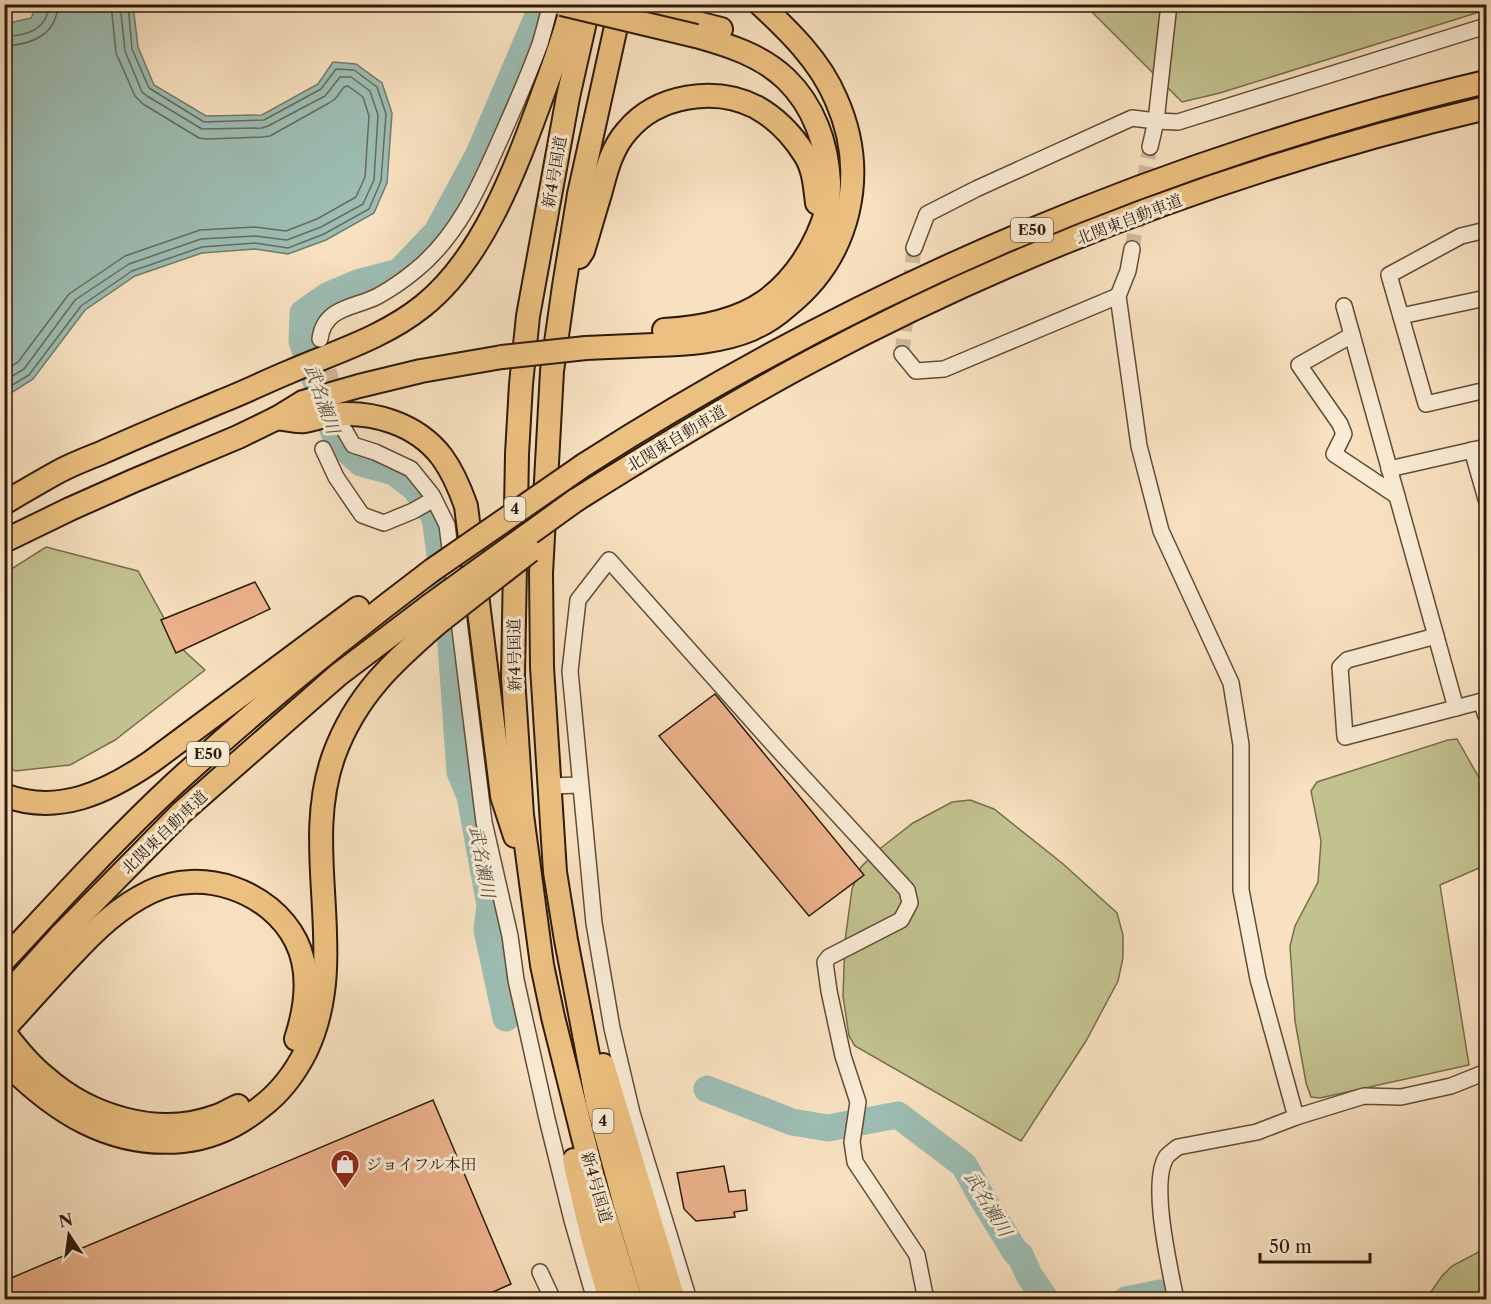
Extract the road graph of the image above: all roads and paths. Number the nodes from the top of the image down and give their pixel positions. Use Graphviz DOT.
graph roads {
  1 [pos="551,4"];
  2 [pos="562,4"];
  3 [pos="572,4"];
  4 [pos="589,4"];
  5 [pos="622,4"];
  6 [pos="760,4"];
  7 [pos="1169,4"];
  8 [pos="1486,26"];
  9 [pos="699,30"];
  10 [pos="1486,82"];
  11 [pos="1486,108"];
  12 [pos="1155,121"];
  13 [pos="1150,147"];
  14 [pos="852,193"];
  15 [pos="1486,230"];
  16 [pos="818,231"];
  17 [pos="914,248"];
  18 [pos="1132,249"];
  19 [pos="564,286"];
  20 [pos="1118,296"];
  21 [pos="1486,298"];
  22 [pos="1344,306"];
  23 [pos="1401,316"];
  24 [pos="1352,335"];
  25 [pos="320,339"];
  26 [pos="587,341"];
  27 [pos="503,349"];
  28 [pos="902,354"];
  29 [pos="254,388"];
  30 [pos="1486,390"];
  31 [pos="277,418"];
  32 [pos="345,431"];
  33 [pos="323,449"];
  34 [pos="1480,449"];
  35 [pos="1389,469"];
  36 [pos="1397,496"];
  37 [pos="434,499"];
  38 [pos="1486,499"];
  39 [pos="4,503"];
  40 [pos="4,541"];
  41 [pos="431,563"];
  42 [pos="434,614"];
  43 [pos="1436,636"];
  44 [pos="1484,701"];
  45 [pos="1456,708"];
  46 [pos="1486,716"];
  47 [pos="580,785"];
  48 [pos="549,786"];
  49 [pos="4,795"];
  50 [pos="531,886"];
  51 [pos="566,940"];
  52 [pos="4,960"];
  53 [pos="11,1001"];
  54 [pos="553,1017"];
  55 [pos="4,1031"];
  56 [pos="4,1060"];
  57 [pos="1486,1072"];
  58 [pos="1296,1117"];
  59 [pos="540,1272"];
  60 [pos="553,1299"];
  61 [pos="595,1299"];
  62 [pos="610,1299"];
  63 [pos="631,1299"];
  64 [pos="654,1299"];
  65 [pos="674,1299"];
  66 [pos="689,1299"];
  67 [pos="926,1299"];
  68 [pos="1176,1299"];
  1 -- 25 [label="street"];
  2 -- 9 [label="highway, bridge"];
  3 -- 29 [label="highway"];
  4 -- 50 [label="highway, 新4号国道 / 4"];
  5 -- 9 [label="highway"];
  5 -- 19 [label="highway, 新4号国道 / 4"];
  6 -- 14 [label="highway"];
  7 -- 12 [label="street"];
  8 -- 12 [label="street"];
  9 -- 14 [label="highway"];
  9 -- 16 [label="highway"];
  10 -- 41 [label="highway, 北関東自動車道 / E50, bridge"];
  11 -- 42 [label="highway, 北関東自動車道 / E50, bridge"];
  12 -- 13 [label="street"];
  12 -- 17 [label="street"];
  14 -- 26 [label="highway"];
  15 -- 23 [label="street"];
  16 -- 19 [label="highway"];
  16 -- 26 [label="highway"];
  18 -- 20 [label="street"];
  19 -- 48 [label="highway, 新4号国道 / 4"];
  20 -- 28 [label="street"];
  20 -- 58 [label="street"];
  21 -- 23 [label="street"];
  22 -- 24 [label="street"];
  23 -- 30 [label="street"];
  24 -- 35 [label="street"];
  24 -- 36 [label="street"];
  26 -- 27 [label="highway"];
  27 -- 29 [label="highway"];
  27 -- 31 [label="highway"];
  29 -- 39 [label="highway"];
  31 -- 40 [label="highway"];
  31 -- 50 [label="highway"];
  32 -- 37 [label="street"];
  33 -- 37 [label="street"];
  34 -- 35 [label="street"];
  34 -- 38 [label="street"];
  35 -- 36 [label="street"];
  36 -- 43 [label="street"];
  37 -- 61 [label="street"];
  41 -- 49 [label="highway"];
  41 -- 52 [label="highway, 北関東自動車道 / E50"];
  42 -- 53 [label="highway, 北関東自動車道 / E50"];
  42 -- 56 [label="highway"];
  43 -- 45 [label="street"];
  43 -- 45 [label="street"];
  44 -- 45 [label="street"];
  44 -- 46 [label="street"];
  47 -- 48 [label="street"];
  47 -- 66 [label="street"];
  47 -- 67 [label="street"];
  48 -- 51 [label="highway, 新4号国道 / 4"];
  50 -- 54 [label="highway, 新4号国道 / 4"];
  51 -- 64 [label="highway, 新4号国道 / 4"];
  51 -- 65 [label="highway"];
  53 -- 55 [label="highway"];
  53 -- 55 [label="highway"];
  54 -- 62 [label="highway"];
  54 -- 63 [label="highway, 新4号国道 / 4"];
  57 -- 58 [label="street"];
  58 -- 68 [label="street"];
  59 -- 60 [label="street"];
}
